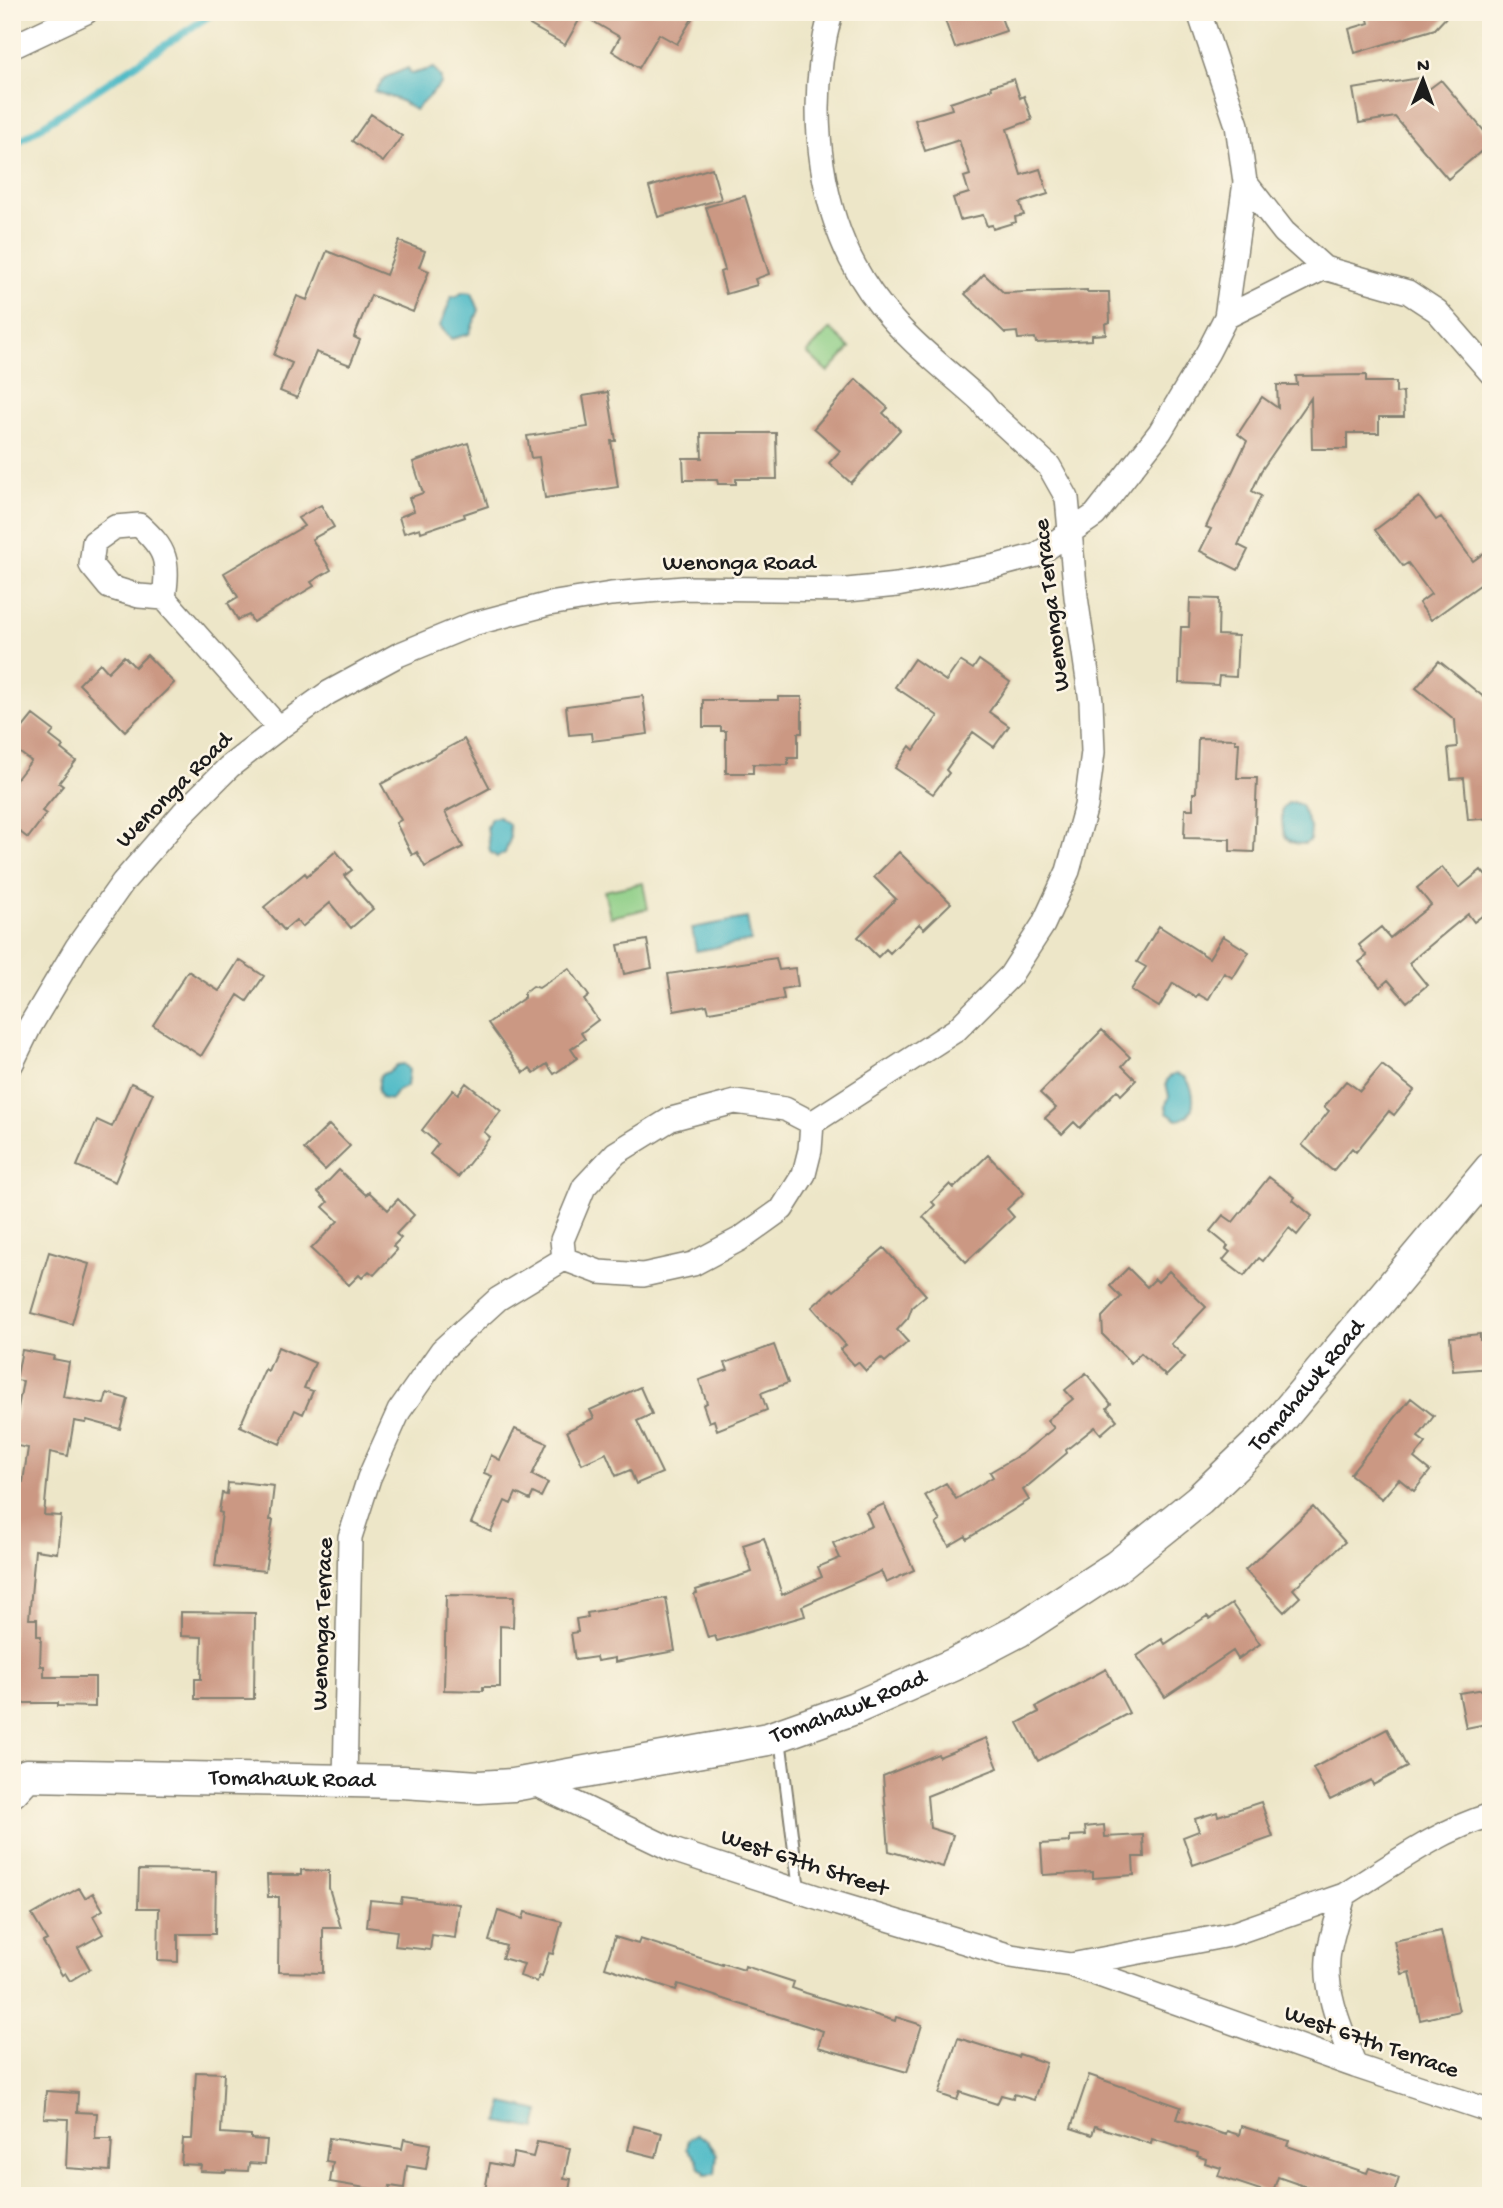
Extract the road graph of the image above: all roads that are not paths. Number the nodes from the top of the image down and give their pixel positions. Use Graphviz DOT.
graph roads {
  1 [pos="86,12"];
  2 [pos="831,12"];
  3 [pos="1199,12"];
  4 [pos="12,47"];
  5 [pos="1245,182"];
  6 [pos="1324,268"];
  7 [pos="1226,317"];
  8 [pos="1491,373"];
  9 [pos="1070,533"];
  10 [pos="164,598"];
  11 [pos="279,728"];
  12 [pos="12,1063"];
  13 [pos="812,1123"];
  14 [pos="1487,1181"];
  15 [pos="564,1259"];
  16 [pos="779,1735"];
  17 [pos="17,1780"];
  18 [pos="345,1781"];
  19 [pos="533,1783"];
  20 [pos="1491,1815"];
  21 [pos="799,1890"];
  22 [pos="1344,1895"];
  23 [pos="1071,1965"];
  24 [pos="1235,2025"];
  25 [pos="1355,2066"];
  26 [pos="1491,2111"];
  1 -- 4 [label="street"];
  2 -- 9 [label="street, Wenonga Terrace"];
  3 -- 5 [label="street, Wenonga Road"];
  5 -- 6 [label="street"];
  5 -- 7 [label="street, Wenonga Road"];
  6 -- 7 [label="street"];
  6 -- 8 [label="street"];
  7 -- 9 [label="street, Wenonga Road"];
  9 -- 11 [label="street, Wenonga Road"];
  9 -- 13 [label="street, Wenonga Terrace"];
  10 -- 11 [label="street"];
  11 -- 12 [label="street, Wenonga Road"];
  13 -- 15 [label="street"];
  13 -- 15 [label="street"];
  14 -- 16 [label="street, Tomahawk Road"];
  15 -- 18 [label="street, Wenonga Terrace"];
  16 -- 19 [label="street, Tomahawk Road"];
  16 -- 21 [label="lane"];
  17 -- 18 [label="street, Tomahawk Road"];
  18 -- 19 [label="street, Tomahawk Road"];
  19 -- 21 [label="street, West 67th Street"];
  20 -- 22 [label="street, West 67th Street"];
  21 -- 23 [label="street, West 67th Street"];
  22 -- 23 [label="street, West 67th Street"];
  22 -- 25 [label="street"];
  23 -- 24 [label="street, West 67th Street"];
  24 -- 25 [label="street, West 67th Terrace"];
  25 -- 26 [label="street, West 67th Terrace"];
}
